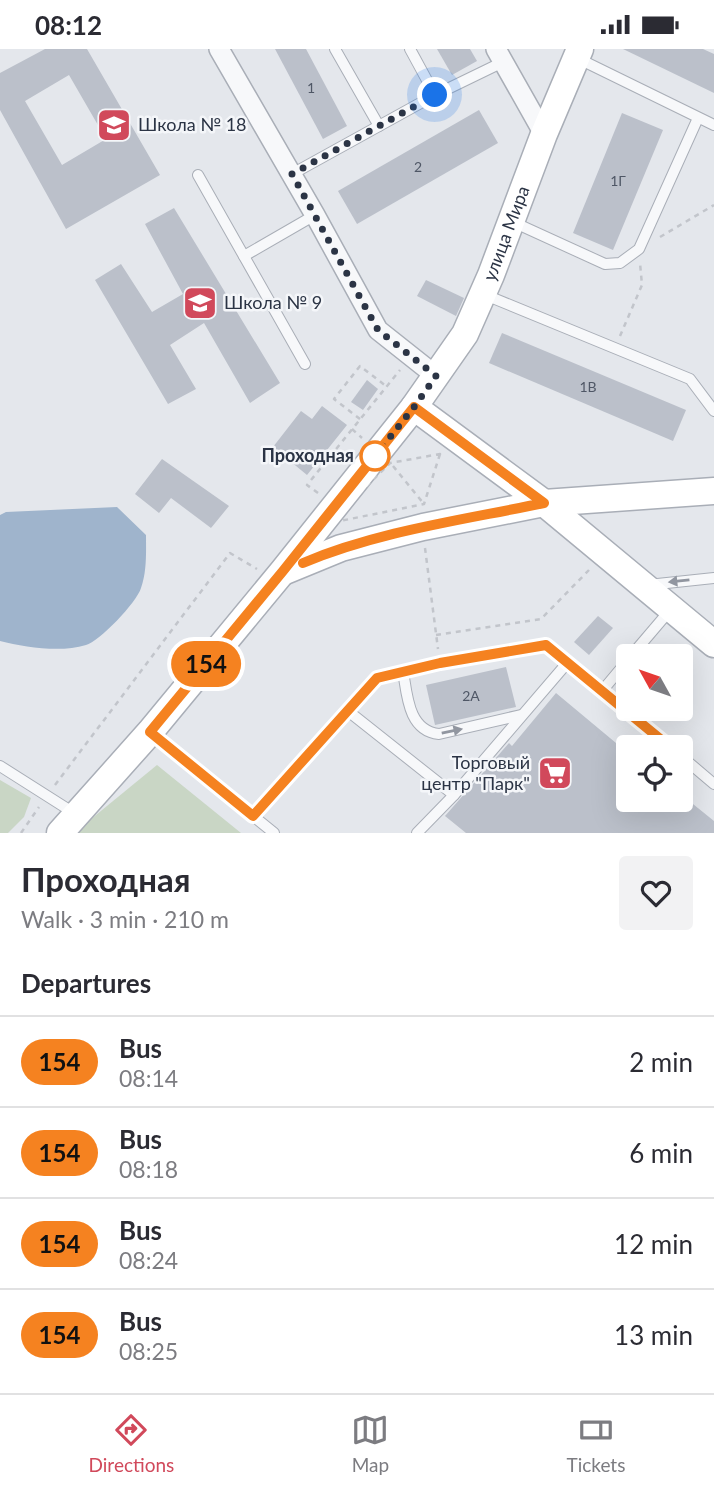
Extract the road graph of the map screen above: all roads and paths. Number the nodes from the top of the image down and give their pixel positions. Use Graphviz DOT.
graph roads {
  1 [pos="219,49"];
  2 [pos="335,49"];
  3 [pos="410,49"];
  4 [pos="578,54"];
  5 [pos="499,55"];
  6 [pos="435,95"];
  7 [pos="698,118"];
  8 [pos="714,125"];
  9 [pos="379,126"];
  10 [pos="544,134"];
  11 [pos="292,174"];
  12 [pos="198,175"];
  13 [pos="714,205"];
  14 [pos="315,215"];
  15 [pos="513,222"];
  16 [pos="639,249"];
  17 [pos="244,256"];
  18 [pos="483,294"];
  19 [pos="615,349"];
  20 [pos="411,356"];
  21 [pos="305,364"];
  22 [pos="436,376"];
  23 [pos="386,386"];
  24 [pos="414,407"];
  25 [pos="714,411"];
  26 [pos="360,419"];
  27 [pos="390,463"];
  28 [pos="714,491"];
  29 [pos="322,496"];
  30 [pos="544,503"];
  31 [pos="424,516"];
  32 [pos="590,569"];
  33 [pos="273,572"];
  34 [pos="714,578"];
  35 [pos="643,585"];
  36 [pos="671,609"];
  37 [pos="436,635"];
  38 [pos="642,644"];
  39 [pos="714,644"];
  40 [pos="440,663"];
  41 [pos="568,663"];
  42 [pos="403,671"];
  43 [pos="616,674"];
  44 [pos="602,691"];
  45 [pos="348,711"];
  46 [pos="522,715"];
  47 [pos="150,732"];
  48 [pos="655,735"];
  49 [pos="0,766"];
  50 [pos="693,766"];
  51 [pos="714,784"];
  52 [pos="454,795"];
  53 [pos="46,796"];
  54 [pos="253,816"];
  55 [pos="69,824"];
  56 [pos="21,833"];
  57 [pos="274,833"];
  58 [pos="417,833"];
  1 -- 11 [label="street"];
  2 -- 9 [label="lane"];
  3 -- 6 [label="lane"];
  4 -- 7 [label="lane"];
  4 -- 10 [label="street, улица Мира"];
  5 -- 6 [label="lane"];
  5 -- 10 [label="street"];
  6 -- 9 [label="lane"];
  7 -- 8 [label="lane"];
  7 -- 16 [label="lane"];
  9 -- 11 [label="lane"];
  10 -- 15 [label="street, улица Мира"];
  11 -- 14 [label="street"];
  12 -- 17 [label="lane"];
  13 -- 16 [label="path"];
  14 -- 17 [label="lane"];
  14 -- 20 [label="street"];
  15 -- 16 [label="lane"];
  15 -- 18 [label="street, улица Мира"];
  16 -- 19 [label="path"];
  17 -- 21 [label="lane"];
  18 -- 19 [label="lane"];
  18 -- 22 [label="street, улица Мира"];
  19 -- 25 [label="lane"];
  20 -- 22 [label="street"];
  20 -- 23 [label="path"];
  22 -- 24 [label="street, улица Мира"];
  23 -- 26 [label="path"];
  23 -- 26 [label="path"];
  24 -- 30 [label="street"];
  24 -- 33 [label="street, улица Мира"];
  26 -- 29 [label="path"];
  27 -- 31 [label="path"];
  27 -- 31 [label="path"];
  27 -- 31 [label="path"];
  28 -- 30 [label="street"];
  30 -- 31 [label="street"];
  30 -- 35 [label="street"];
  31 -- 33 [label="street"];
  31 -- 37 [label="path"];
  32 -- 37 [label="path"];
  33 -- 47 [label="street, улица Мира"];
  33 -- 53 [label="path"];
  34 -- 35 [label="lane, one-way"];
  35 -- 36 [label="street"];
  36 -- 38 [label="lane"];
  36 -- 39 [label="street"];
  37 -- 40 [label="path"];
  40 -- 41 [label="lane"];
  40 -- 42 [label="lane"];
  41 -- 44 [label="lane"];
  41 -- 46 [label="lane"];
  42 -- 45 [label="lane"];
  42 -- 46 [label="lane, one-way"];
  43 -- 44 [label="lane"];
  44 -- 48 [label="lane"];
  45 -- 52 [label="lane"];
  45 -- 54 [label="lane"];
  46 -- 52 [label="lane"];
  47 -- 54 [label="lane"];
  47 -- 55 [label="street, улица Мира"];
  49 -- 53 [label="lane"];
  50 -- 51 [label="lane"];
  52 -- 58 [label="lane"];
  53 -- 55 [label="lane"];
  53 -- 56 [label="path"];
  54 -- 57 [label="lane"];
}
